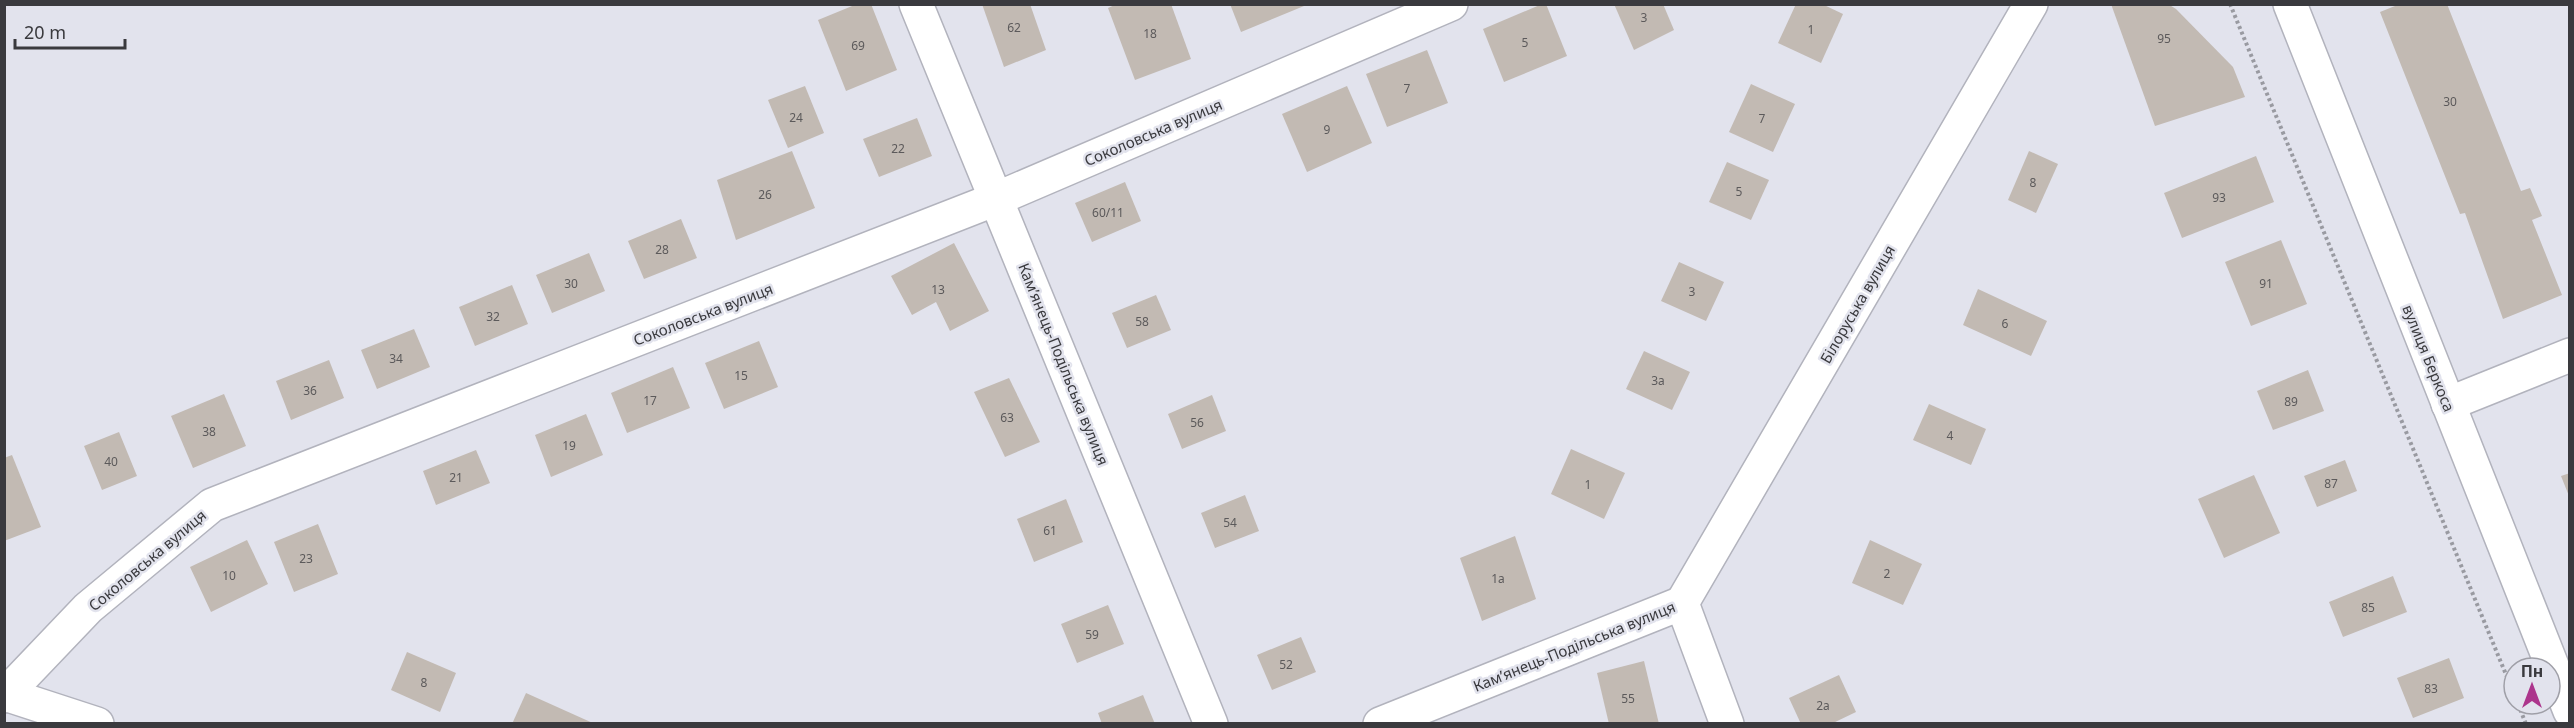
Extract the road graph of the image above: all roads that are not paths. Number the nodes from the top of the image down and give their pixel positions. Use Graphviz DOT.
graph roads {
  1 [pos="916,4"];
  2 [pos="1451,4"];
  3 [pos="2031,4"];
  4 [pos="2290,4"];
  5 [pos="996,199"];
  6 [pos="2570,355"];
  7 [pos="2448,405"];
  8 [pos="1682,603"];
  9 [pos="6,695"];
  10 [pos="2570,711"];
  11 [pos="98,723"];
  12 [pos="1211,723"];
  13 [pos="1380,723"];
  14 [pos="1727,723"];
  1 -- 5 [label="street, Кам’янець-Подільська вулиця"];
  2 -- 5 [label="street, Соколовська вулиця"];
  3 -- 8 [label="street, Білоруська вулиця"];
  4 -- 7 [label="street, вулиця Беркоса"];
  5 -- 9 [label="street, Соколовська вулиця"];
  5 -- 12 [label="street, Кам’янець-Подільська вулиця"];
  6 -- 7 [label="street"];
  7 -- 10 [label="street, вулиця Беркоса"];
  8 -- 13 [label="street, Кам’янець-Подільська вулиця"];
  8 -- 14 [label="street, Кам’янець-Подільська вулиця"];
  9 -- 11 [label="street"];
}
